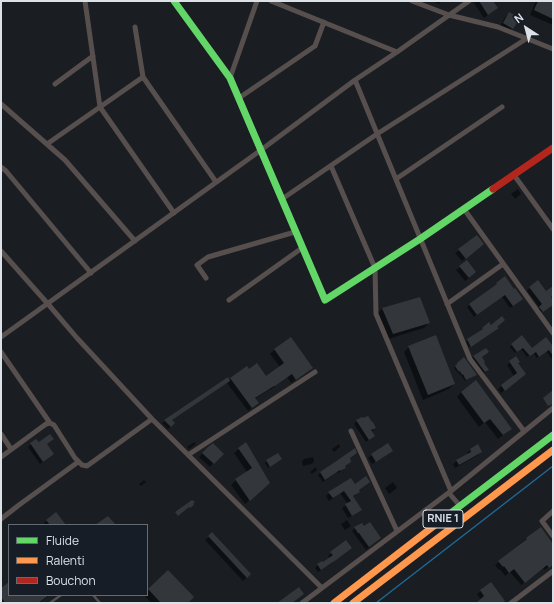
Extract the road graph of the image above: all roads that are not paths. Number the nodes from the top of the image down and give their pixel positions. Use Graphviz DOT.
graph roads {
  1 [pos="85,1"];
  2 [pos="174,1"];
  3 [pos="257,1"];
  4 [pos="271,1"];
  5 [pos="412,1"];
  6 [pos="470,1"];
  7 [pos="449,15"];
  8 [pos="324,22"];
  9 [pos="135,27"];
  10 [pos="526,39"];
  11 [pos="553,49"];
  12 [pos="398,52"];
  13 [pos="93,56"];
  14 [pos="142,78"];
  15 [pos="230,78"];
  16 [pos="355,80"];
  17 [pos="55,84"];
  18 [pos="239,98"];
  19 [pos="1,104"];
  20 [pos="100,107"];
  21 [pos="502,107"];
  22 [pos="377,134"];
  23 [pos="47,144"];
  24 [pos="553,148"];
  25 [pos="261,150"];
  26 [pos="331,166"];
  27 [pos="1,167"];
  28 [pos="514,175"];
  29 [pos="396,179"];
  30 [pos="216,182"];
  31 [pos="282,199"];
  32 [pos="464,209"];
  33 [pos="174,213"];
  34 [pos="553,230"];
  35 [pos="296,232"];
  36 [pos="420,239"];
  37 [pos="135,241"];
  38 [pos="302,248"];
  39 [pos="1,251"];
  40 [pos="504,264"];
  41 [pos="375,268"];
  42 [pos="91,273"];
  43 [pos="206,278"];
  44 [pos="228,300"];
  45 [pos="48,304"];
  46 [pos="447,304"];
  47 [pos="553,333"];
  48 [pos="1,338"];
  49 [pos="1,352"];
  50 [pos="315,372"];
  51 [pos="553,408"];
  52 [pos="152,419"];
  53 [pos="50,423"];
  54 [pos="351,430"];
  55 [pos="524,432"];
  56 [pos="1,434"];
  57 [pos="553,435"];
  58 [pos="11,449"];
  59 [pos="553,450"];
  60 [pos="188,455"];
  61 [pos="1,457"];
  62 [pos="78,462"];
  63 [pos="450,492"];
  64 [pos="460,506"];
  65 [pos="553,511"];
  66 [pos="1,519"];
  67 [pos="397,531"];
  68 [pos="553,536"];
  69 [pos="553,571"];
  70 [pos="322,588"];
  71 [pos="60,596"];
  72 [pos="50,603"];
  73 [pos="302,603"];
  74 [pos="334,603"];
  75 [pos="353,603"];
  76 [pos="511,603"];
  1 -- 13 [label="street"];
  2 -- 15 [label="main road"];
  3 -- 15 [label="street"];
  4 -- 8 [label="street"];
  5 -- 7 [label="street"];
  6 -- 7 [label="street"];
  7 -- 10 [label="street"];
  7 -- 12 [label="street"];
  8 -- 12 [label="street"];
  8 -- 18 [label="street"];
  9 -- 14 [label="street"];
  10 -- 11 [label="street"];
  10 -- 22 [label="street"];
  12 -- 16 [label="street"];
  13 -- 17 [label="street"];
  13 -- 20 [label="street"];
  14 -- 20 [label="street"];
  14 -- 30 [label="street"];
  15 -- 18 [label="main road"];
  16 -- 22 [label="street"];
  16 -- 25 [label="street"];
  18 -- 25 [label="main road"];
  19 -- 23 [label="street"];
  20 -- 23 [label="street"];
  20 -- 33 [label="street"];
  21 -- 29 [label="street"];
  22 -- 26 [label="street"];
  22 -- 29 [label="street"];
  23 -- 37 [label="street"];
  24 -- 28 [label="main road"];
  25 -- 30 [label="street"];
  25 -- 31 [label="main road"];
  26 -- 31 [label="street"];
  26 -- 41 [label="street"];
  27 -- 42 [label="street"];
  28 -- 32 [label="main road"];
  28 -- 34 [label="street"];
  29 -- 36 [label="street"];
  30 -- 33 [label="street"];
  31 -- 35 [label="main road"];
  32 -- 36 [label="main road"];
  32 -- 40 [label="street"];
  33 -- 37 [label="street"];
  35 -- 38 [label="main road"];
  35 -- 43 [label="street"];
  36 -- 41 [label="main road"];
  36 -- 46 [label="street"];
  37 -- 42 [label="street"];
  38 -- 41 [label="main road"];
  38 -- 44 [label="street"];
  39 -- 45 [label="street"];
  40 -- 46 [label="street"];
  40 -- 47 [label="street"];
  41 -- 63 [label="street"];
  42 -- 45 [label="street"];
  45 -- 48 [label="street"];
  45 -- 52 [label="street"];
  46 -- 55 [label="street"];
  49 -- 53 [label="street"];
  50 -- 60 [label="street"];
  51 -- 55 [label="street"];
  52 -- 60 [label="street"];
  52 -- 62 [label="street"];
  53 -- 58 [label="street"];
  53 -- 62 [label="street"];
  54 -- 67 [label="street"];
  55 -- 63 [label="street"];
  56 -- 58 [label="street"];
  57 -- 64 [label="main road, RNIE 1"];
  58 -- 61 [label="street"];
  59 -- 75 [label="main road, RNIE 1"];
  60 -- 70 [label="street"];
  62 -- 66 [label="street"];
  63 -- 64 [label="street"];
  63 -- 67 [label="street"];
  64 -- 74 [label="main road, RNIE 1"];
  65 -- 68 [label="street"];
  67 -- 70 [label="street"];
  69 -- 76 [label="street"];
  70 -- 73 [label="street"];
  71 -- 72 [label="lane"];
}
